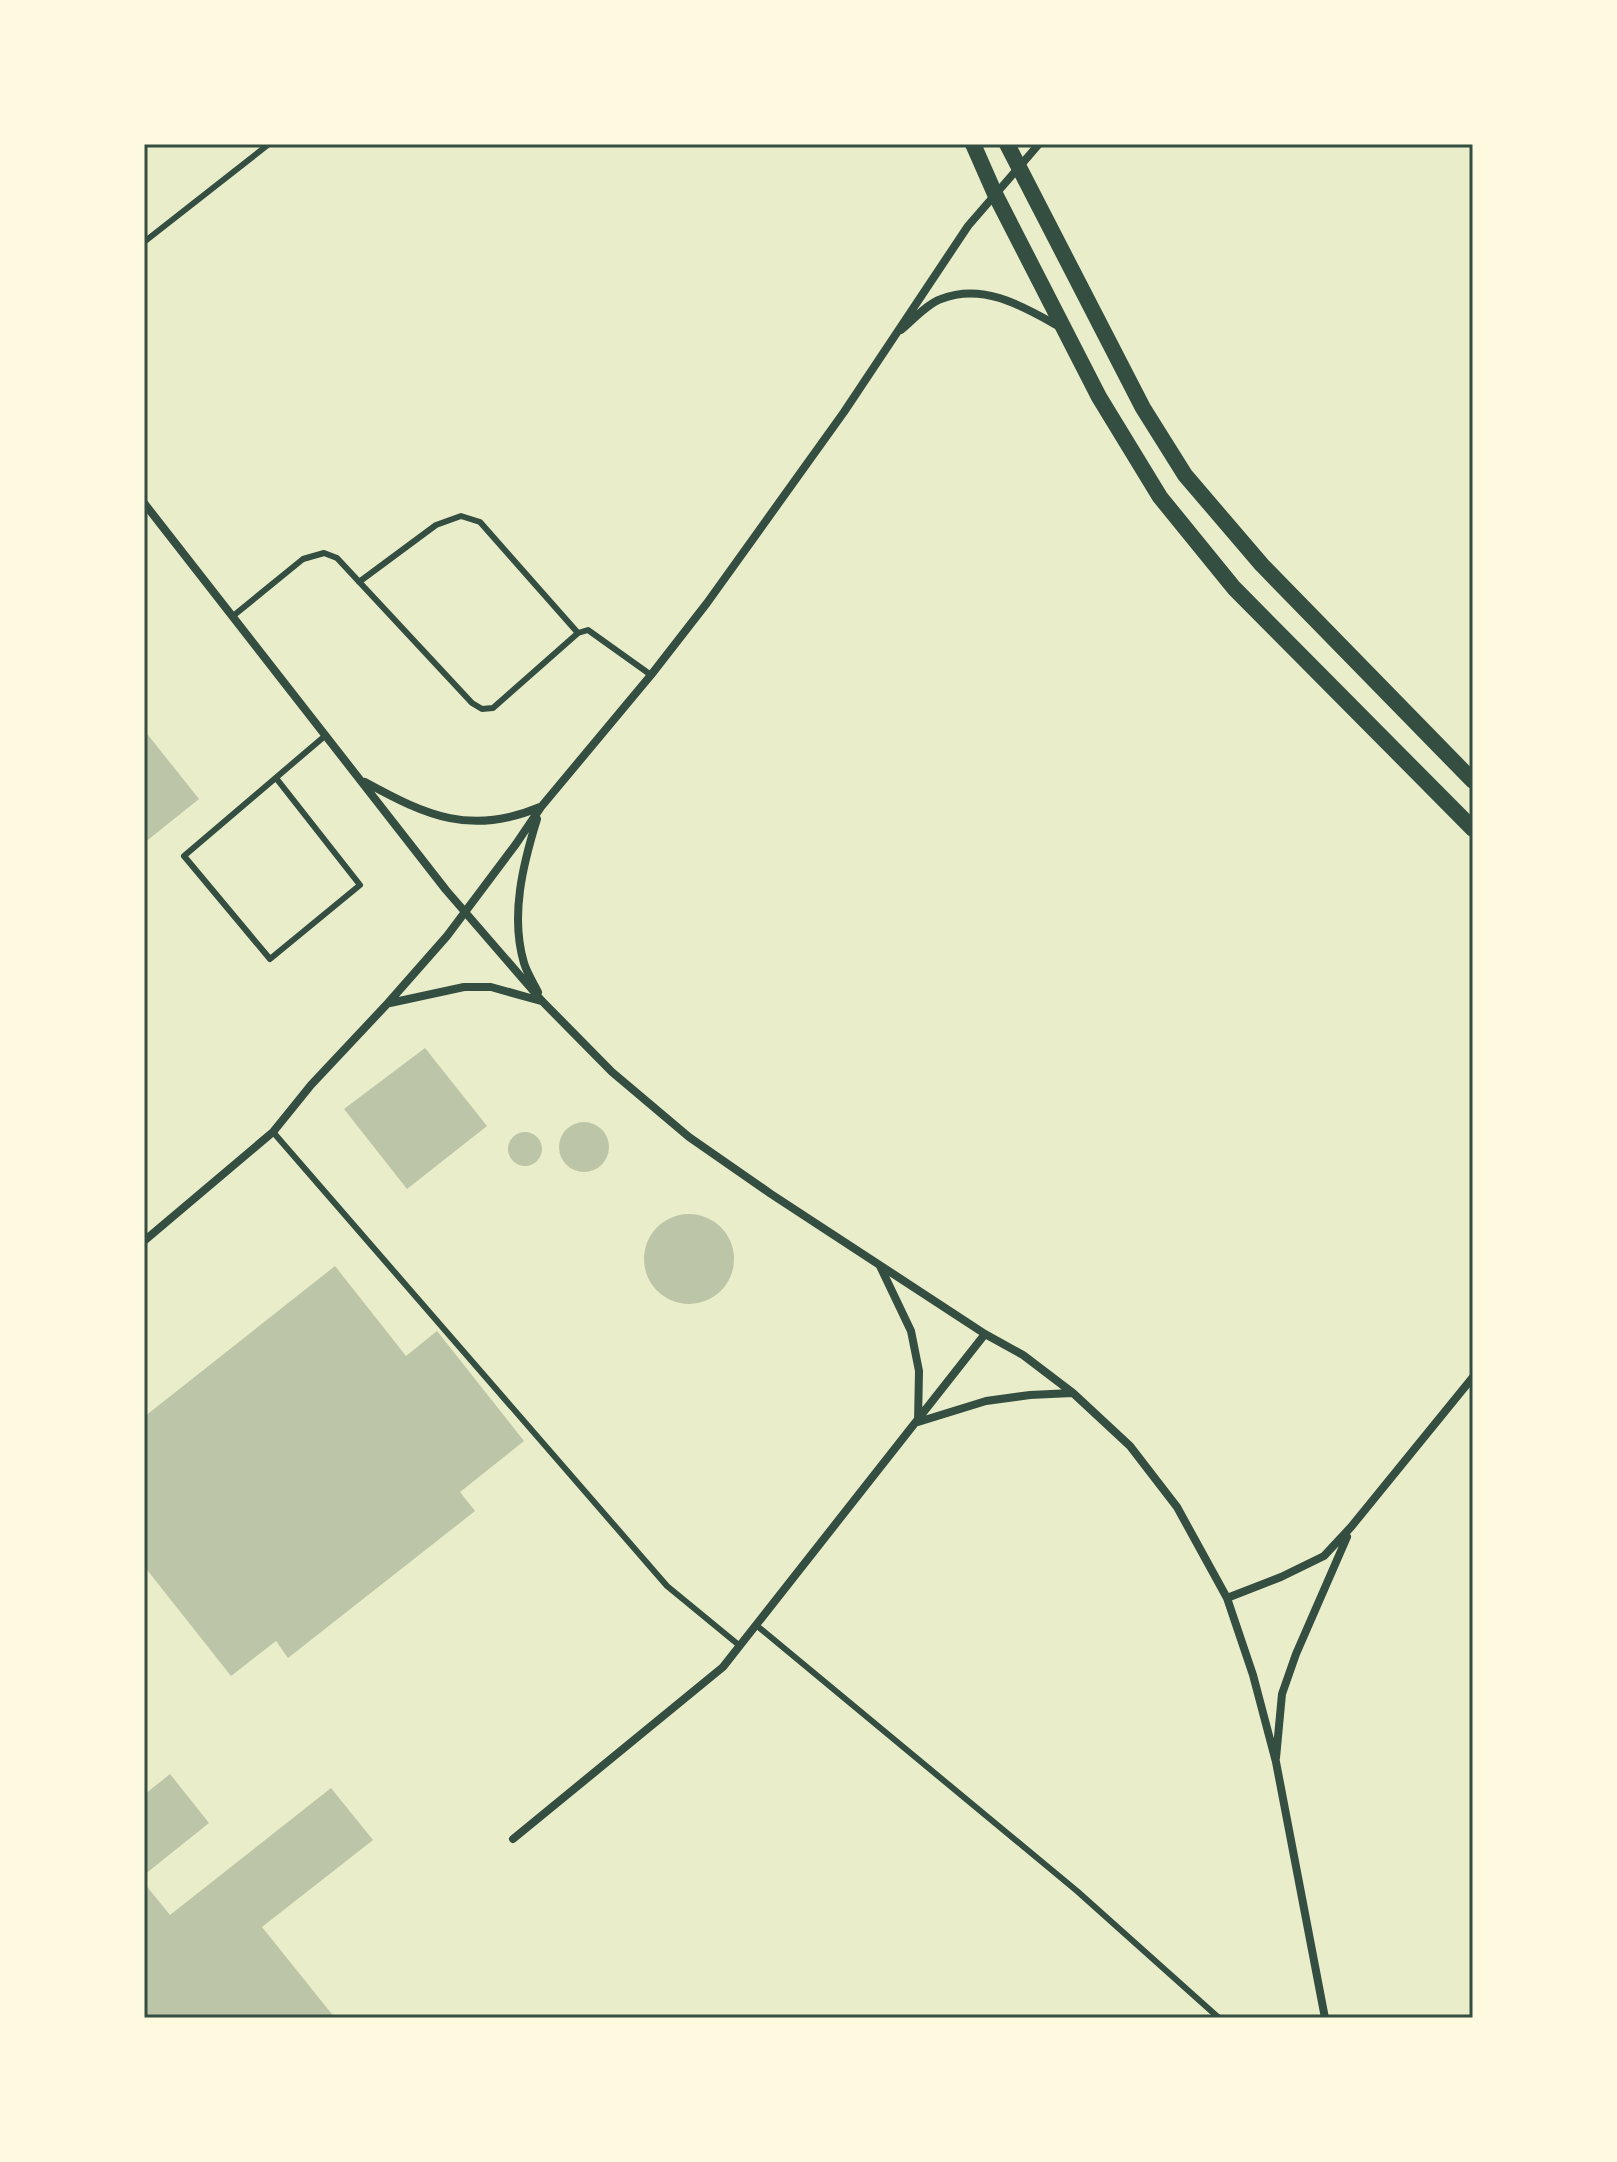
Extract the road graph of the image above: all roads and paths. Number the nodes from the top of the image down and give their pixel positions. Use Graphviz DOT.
graph roads {
  1 [pos="269,144"];
  2 [pos="973,144"];
  3 [pos="1007,144"];
  4 [pos="1039,144"];
  5 [pos="1018,166"];
  6 [pos="995,194"];
  7 [pos="144,242"];
  8 [pos="1063,328"];
  9 [pos="894,336"];
  10 [pos="144,503"];
  11 [pos="359,582"];
  12 [pos="233,616"];
  13 [pos="578,633"];
  14 [pos="651,675"];
  15 [pos="326,735"];
  16 [pos="276,778"];
  17 [pos="361,780"];
  18 [pos="1473,781"];
  19 [pos="541,807"];
  20 [pos="1473,829"];
  21 [pos="465,913"];
  22 [pos="542,1001"];
  23 [pos="388,1003"];
  24 [pos="273,1132"];
  25 [pos="144,1241"];
  26 [pos="880,1266"];
  27 [pos="985,1334"];
  28 [pos="1473,1377"];
  29 [pos="1073,1393"];
  30 [pos="918,1422"];
  31 [pos="1351,1527"];
  32 [pos="1227,1598"];
  33 [pos="756,1625"];
  34 [pos="740,1646"];
  35 [pos="1276,1762"];
  36 [pos="513,1839"];
  37 [pos="1214,2016"];
  38 [pos="1325,2018"];
  1 -- 7 [label="lane"];
  2 -- 6 [label="main road"];
  3 -- 5 [label="main road"];
  4 -- 5 [label="street"];
  5 -- 6 [label="street"];
  5 -- 18 [label="main road"];
  6 -- 8 [label="main road"];
  6 -- 9 [label="street"];
  8 -- 9 [label="street"];
  8 -- 20 [label="main road"];
  9 -- 14 [label="street"];
  10 -- 12 [label="street"];
  11 -- 12 [label="lane"];
  11 -- 13 [label="lane"];
  11 -- 13 [label="lane"];
  12 -- 15 [label="street"];
  13 -- 14 [label="lane"];
  14 -- 19 [label="street"];
  15 -- 16 [label="lane"];
  15 -- 17 [label="street"];
  16 -- 16 [label="lane"];
  17 -- 19 [label="street"];
  17 -- 21 [label="street"];
  19 -- 21 [label="street"];
  19 -- 22 [label="street"];
  21 -- 22 [label="street"];
  21 -- 23 [label="street"];
  22 -- 23 [label="street"];
  22 -- 26 [label="street"];
  23 -- 24 [label="street"];
  24 -- 25 [label="street"];
  24 -- 34 [label="lane"];
  26 -- 27 [label="street"];
  26 -- 30 [label="street"];
  27 -- 29 [label="street"];
  27 -- 30 [label="street"];
  28 -- 31 [label="street"];
  29 -- 30 [label="street"];
  29 -- 32 [label="street"];
  30 -- 33 [label="street"];
  31 -- 32 [label="street"];
  31 -- 35 [label="street"];
  32 -- 35 [label="street"];
  33 -- 34 [label="street"];
  33 -- 37 [label="lane"];
  34 -- 36 [label="street"];
  35 -- 38 [label="street"];
}
